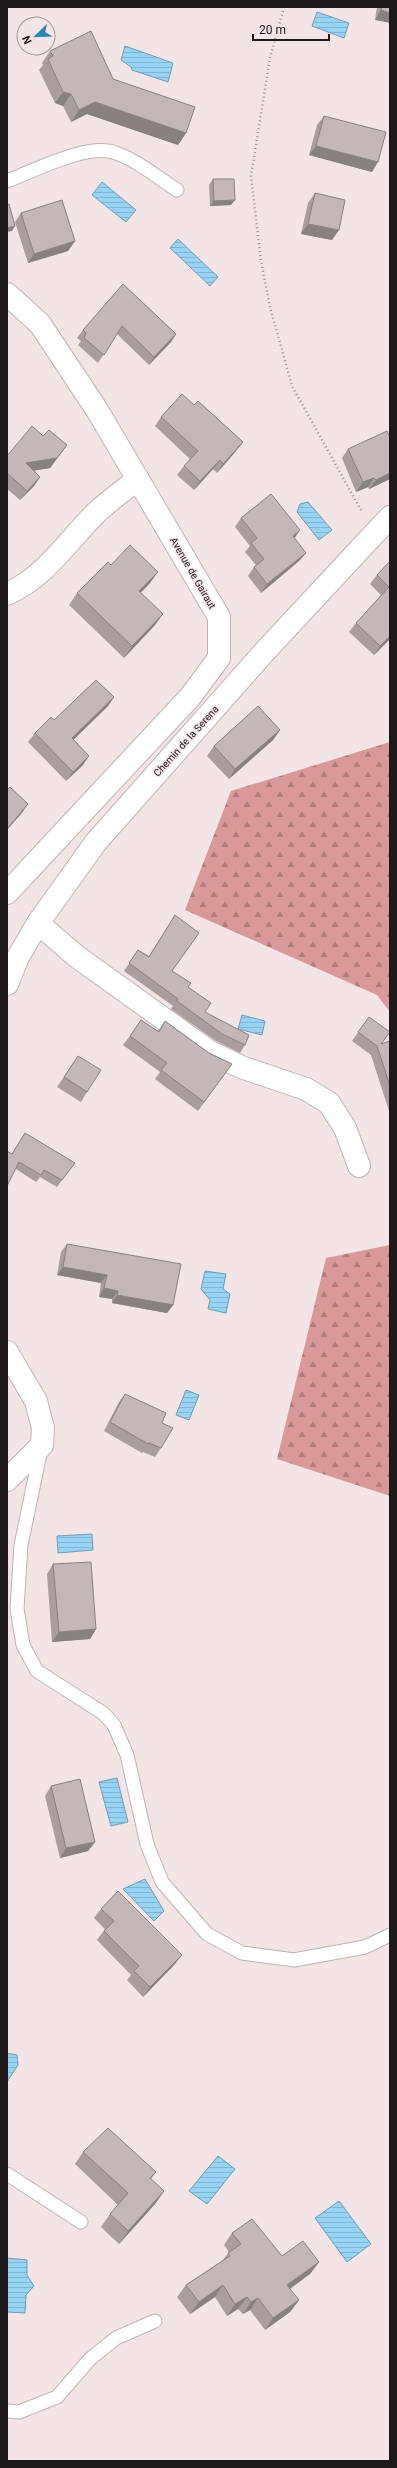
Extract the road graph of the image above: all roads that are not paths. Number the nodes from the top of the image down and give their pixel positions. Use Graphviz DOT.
graph roads {
  1 [pos="7,181"];
  2 [pos="177,190"];
  3 [pos="7,294"];
  4 [pos="138,479"];
  5 [pos="390,516"];
  6 [pos="7,594"];
  7 [pos="7,893"];
  8 [pos="38,923"];
  9 [pos="7,984"];
  10 [pos="360,1166"];
  11 [pos="7,1352"];
  12 [pos="42,1445"];
  13 [pos="7,1480"];
  14 [pos="390,1935"];
  15 [pos="7,2174"];
  16 [pos="81,2222"];
  17 [pos="154,2321"];
  18 [pos="7,2411"];
  1 -- 2 [label="lane"];
  3 -- 4 [label="street, Avenue de Gairaut"];
  4 -- 6 [label="street"];
  4 -- 7 [label="street, Avenue de Gairaut"];
  5 -- 8 [label="street, Chemin de la Serena"];
  8 -- 9 [label="street, Chemin de la Serena"];
  8 -- 10 [label="street"];
  11 -- 12 [label="street"];
  12 -- 13 [label="street"];
  12 -- 14 [label="lane"];
  15 -- 16 [label="lane"];
  17 -- 18 [label="lane"];
}
